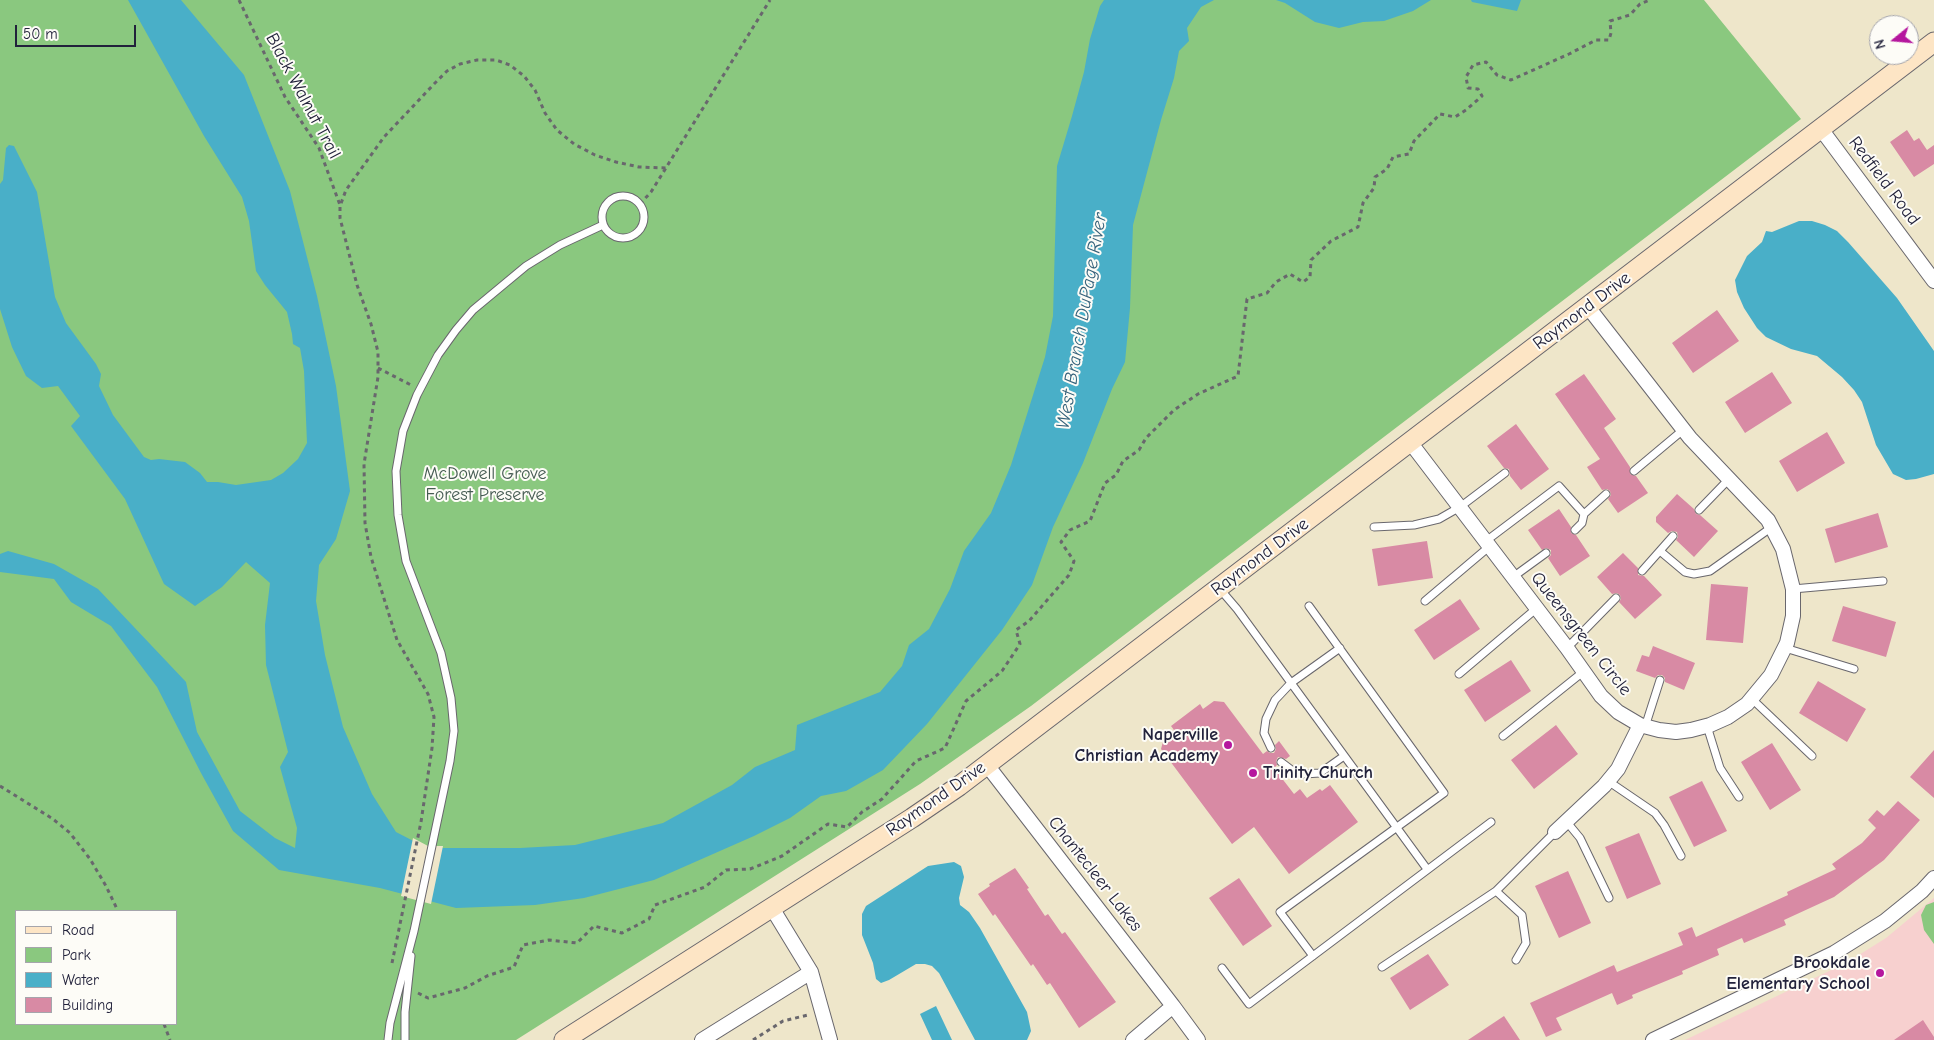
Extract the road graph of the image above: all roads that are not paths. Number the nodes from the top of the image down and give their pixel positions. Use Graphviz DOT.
graph roads {
  1 [pos="1934,42"];
  2 [pos="1821,129"];
  3 [pos="603,225"];
  4 [pos="1934,281"];
  5 [pos="1588,307"];
  6 [pos="1683,430"];
  7 [pos="1410,442"];
  8 [pos="1634,471"];
  9 [pos="1505,472"];
  10 [pos="1729,478"];
  11 [pos="1606,494"];
  12 [pos="1460,507"];
  13 [pos="1699,510"];
  14 [pos="1584,514"];
  15 [pos="1772,527"];
  16 [pos="1374,528"];
  17 [pos="1575,530"];
  18 [pos="1673,536"];
  19 [pos="1488,544"];
  20 [pos="1660,551"];
  21 [pos="1546,553"];
  22 [pos="1642,570"];
  23 [pos="1513,577"];
  24 [pos="1883,581"];
  25 [pos="1219,588"];
  26 [pos="1793,589"];
  27 [pos="1616,598"];
  28 [pos="1425,601"];
  29 [pos="1309,606"];
  30 [pos="1537,608"];
  31 [pos="1340,648"];
  32 [pos="1567,648"];
  33 [pos="1785,648"];
  34 [pos="1854,669"];
  35 [pos="1583,672"];
  36 [pos="1459,674"];
  37 [pos="1660,680"];
  38 [pos="1291,683"];
  39 [pos="1752,699"];
  40 [pos="1642,726"];
  41 [pos="1707,726"];
  42 [pos="1503,736"];
  43 [pos="1271,748"];
  44 [pos="1344,756"];
  45 [pos="1812,756"];
  46 [pos="1281,762"];
  47 [pos="987,764"];
  48 [pos="1608,781"];
  49 [pos="1740,797"];
  50 [pos="1566,821"];
  51 [pos="1492,822"];
  52 [pos="1396,827"];
  53 [pos="1556,832"];
  54 [pos="1680,856"];
  55 [pos="1427,869"];
  56 [pos="1934,878"];
  57 [pos="1496,891"];
  58 [pos="1609,898"];
  59 [pos="772,908"];
  60 [pos="414,931"];
  61 [pos="1313,956"];
  62 [pos="1516,960"];
  63 [pos="1222,968"];
  64 [pos="1382,968"];
  65 [pos="811,972"];
  66 [pos="1173,1006"];
  67 [pos="1135,1039"];
  68 [pos="388,1040"];
  69 [pos="405,1040"];
  70 [pos="564,1040"];
  71 [pos="702,1040"];
  72 [pos="830,1040"];
  73 [pos="1198,1040"];
  74 [pos="1653,1040"];
  1 -- 2 [label="street, Raymond Drive"];
  2 -- 4 [label="street, Redfield Road"];
  2 -- 5 [label="street, Raymond Drive"];
  3 -- 3 [label="lane"];
  3 -- 60 [label="lane"];
  5 -- 6 [label="street, Queensgreen Circle"];
  5 -- 7 [label="street, Raymond Drive"];
  6 -- 8 [label="lane"];
  6 -- 10 [label="street, Queensgreen Circle"];
  7 -- 12 [label="street, Queensgreen Circle"];
  7 -- 25 [label="street, Raymond Drive"];
  9 -- 12 [label="lane"];
  10 -- 13 [label="lane"];
  10 -- 15 [label="street, Queensgreen Circle"];
  11 -- 14 [label="lane"];
  12 -- 16 [label="lane"];
  12 -- 19 [label="street, Queensgreen Circle"];
  14 -- 17 [label="lane"];
  14 -- 19 [label="lane"];
  15 -- 20 [label="lane"];
  15 -- 26 [label="street, Queensgreen Circle"];
  18 -- 20 [label="lane"];
  19 -- 23 [label="street, Queensgreen Circle"];
  19 -- 28 [label="lane"];
  20 -- 22 [label="lane"];
  21 -- 23 [label="lane"];
  23 -- 30 [label="street, Queensgreen Circle"];
  24 -- 26 [label="lane"];
  25 -- 38 [label="lane"];
  25 -- 47 [label="street, Raymond Drive"];
  26 -- 33 [label="street, Queensgreen Circle"];
  27 -- 32 [label="lane"];
  29 -- 31 [label="lane"];
  30 -- 32 [label="street, Queensgreen Circle"];
  30 -- 36 [label="lane"];
  31 -- 38 [label="lane"];
  31 -- 52 [label="lane"];
  32 -- 35 [label="street, Queensgreen Circle"];
  33 -- 34 [label="lane"];
  33 -- 39 [label="street, Queensgreen Circle"];
  35 -- 40 [label="street, Queensgreen Circle"];
  35 -- 42 [label="lane"];
  37 -- 40 [label="lane"];
  38 -- 43 [label="lane"];
  38 -- 44 [label="lane"];
  39 -- 41 [label="street, Queensgreen Circle"];
  39 -- 45 [label="lane"];
  40 -- 41 [label="street, Queensgreen Circle"];
  40 -- 48 [label="street"];
  41 -- 49 [label="lane"];
  44 -- 46 [label="lane"];
  44 -- 52 [label="lane"];
  47 -- 59 [label="street, Raymond Drive"];
  47 -- 66 [label="street, Chantecleer Lakes"];
  48 -- 50 [label="street"];
  48 -- 54 [label="lane"];
  50 -- 53 [label="street"];
  50 -- 58 [label="lane"];
  51 -- 55 [label="lane"];
  52 -- 55 [label="lane"];
  52 -- 61 [label="lane"];
  53 -- 57 [label="lane"];
  55 -- 61 [label="lane"];
  56 -- 74 [label="street"];
  57 -- 62 [label="lane"];
  57 -- 64 [label="lane"];
  59 -- 65 [label="street"];
  59 -- 70 [label="street, Raymond Drive"];
  60 -- 68 [label="lane"];
  60 -- 69 [label="lane"];
  61 -- 63 [label="lane"];
  65 -- 71 [label="street"];
  65 -- 72 [label="street"];
  66 -- 67 [label="street"];
  66 -- 73 [label="street, Chantecleer Lakes"];
}
